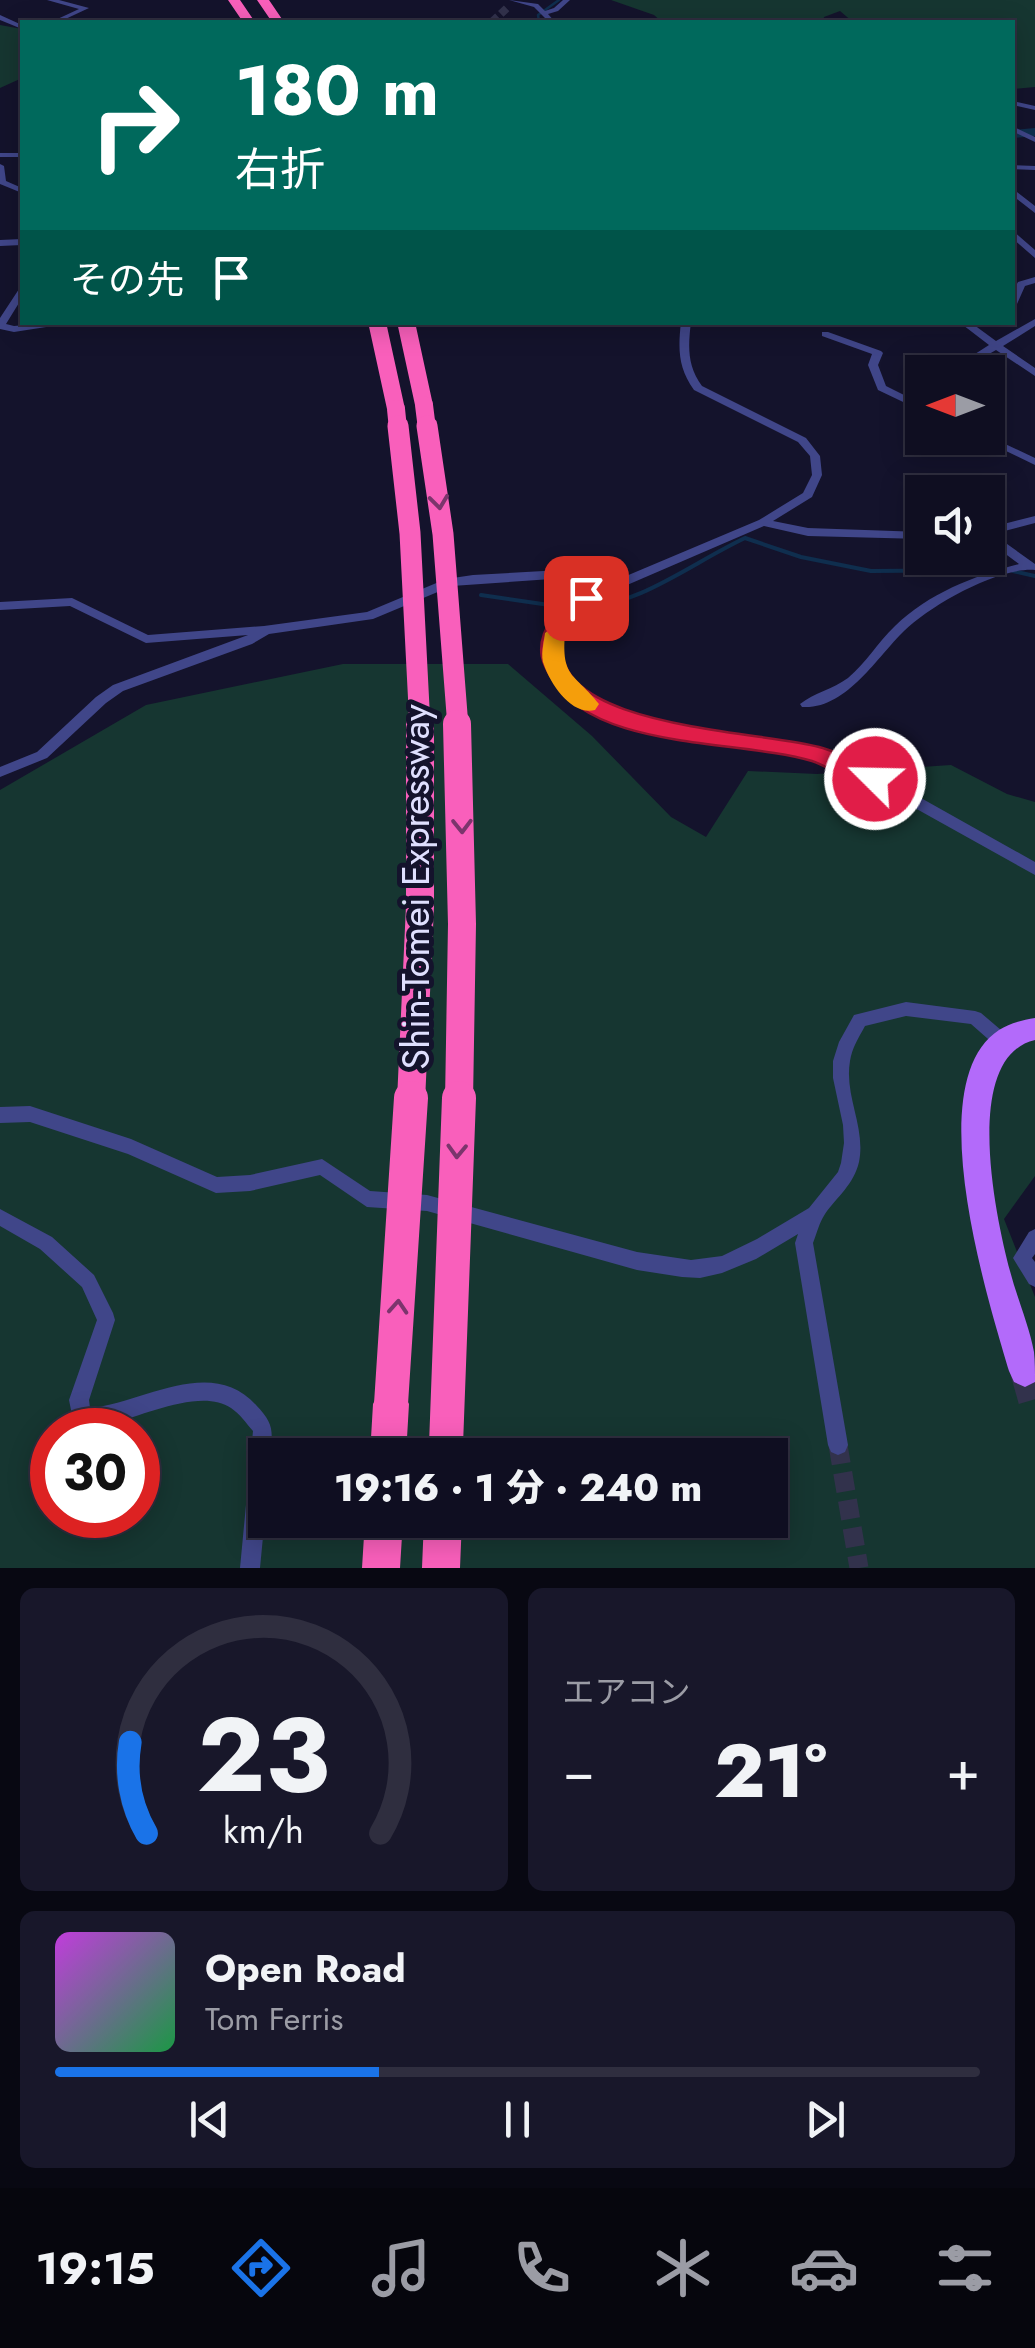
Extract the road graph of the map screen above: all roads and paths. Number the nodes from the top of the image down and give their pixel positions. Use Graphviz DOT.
graph roads {
  1 [pos="50,0"];
  2 [pos="567,0"];
  3 [pos="510,3"];
  4 [pos="543,13"];
  5 [pos="59,20"];
  6 [pos="550,20"];
  7 [pos="0,166"];
  8 [pos="1015,184"];
  9 [pos="20,190"];
  10 [pos="1034,206"];
  11 [pos="1015,236"];
  12 [pos="1035,256"];
  13 [pos="1035,277"];
  14 [pos="20,294"];
  15 [pos="1015,296"];
  16 [pos="1035,322"];
  17 [pos="27,325"];
  18 [pos="378,325"];
  19 [pos="407,325"];
  20 [pos="686,325"];
  21 [pos="967,325"];
  22 [pos="824,334"];
  23 [pos="998,348"];
  24 [pos="985,355"];
  25 [pos="1035,373"];
  26 [pos="905,399"];
  27 [pos="1005,448"];
  28 [pos="1035,462"];
  29 [pos="1035,519"];
  30 [pos="763,522"];
  31 [pos="1005,529"];
  32 [pos="905,535"];
  33 [pos="1005,547"];
  34 [pos="1031,567"];
  35 [pos="617,583"];
  36 [pos="0,606"];
  37 [pos="264,630"];
  38 [pos="807,704"];
  39 [pos="0,772"];
  40 [pos="1035,868"];
  41 [pos="1035,1029"];
  42 [pos="1002,1042"];
  43 [pos="0,1115"];
  44 [pos="815,1214"];
  45 [pos="0,1217"];
  46 [pos="1035,1238"];
  47 [pos="1035,1278"];
  48 [pos="1024,1371"];
  49 [pos="389,1438"];
  50 [pos="446,1438"];
  51 [pos="838,1445"];
  52 [pos="383,1538"];
  53 [pos="441,1538"];
  54 [pos="250,1568"];
  55 [pos="381,1568"];
  56 [pos="440,1568"];
  1 -- 5 [label="street"];
  2 -- 4 [label="street"];
  3 -- 4 [label="street"];
  4 -- 6 [label="street"];
  7 -- 9 [label="street"];
  8 -- 10 [label="street"];
  11 -- 12 [label="street"];
  13 -- 15 [label="street"];
  14 -- 17 [label="street"];
  16 -- 23 [label="street"];
  49 -- 18 [label="highway, Shin-Tomei Expressway, one-way, bridge"];
  19 -- 50 [label="highway, Shin-Tomei Expressway, one-way, bridge"];
  20 -- 30 [label="street"];
  21 -- 23 [label="street"];
  22 -- 26 [label="street"];
  23 -- 24 [label="street"];
  23 -- 25 [label="street"];
  27 -- 28 [label="street"];
  29 -- 31 [label="street"];
  30 -- 32 [label="street"];
  30 -- 35 [label="street"];
  33 -- 34 [label="street"];
  34 -- 38 [label="street"];
  35 -- 37 [label="street"];
  35 -- 40 [label="street"];
  36 -- 37 [label="street"];
  37 -- 39 [label="street"];
  41 -- 42 [label="main road"];
  42 -- 44 [label="street"];
  42 -- 48 [label="main road"];
  43 -- 44 [label="street"];
  44 -- 51 [label="street"];
  45 -- 54 [label="street"];
  46 -- 47 [label="street"];
  52 -- 55 [label="highway"];
  53 -- 56 [label="highway"];
}
